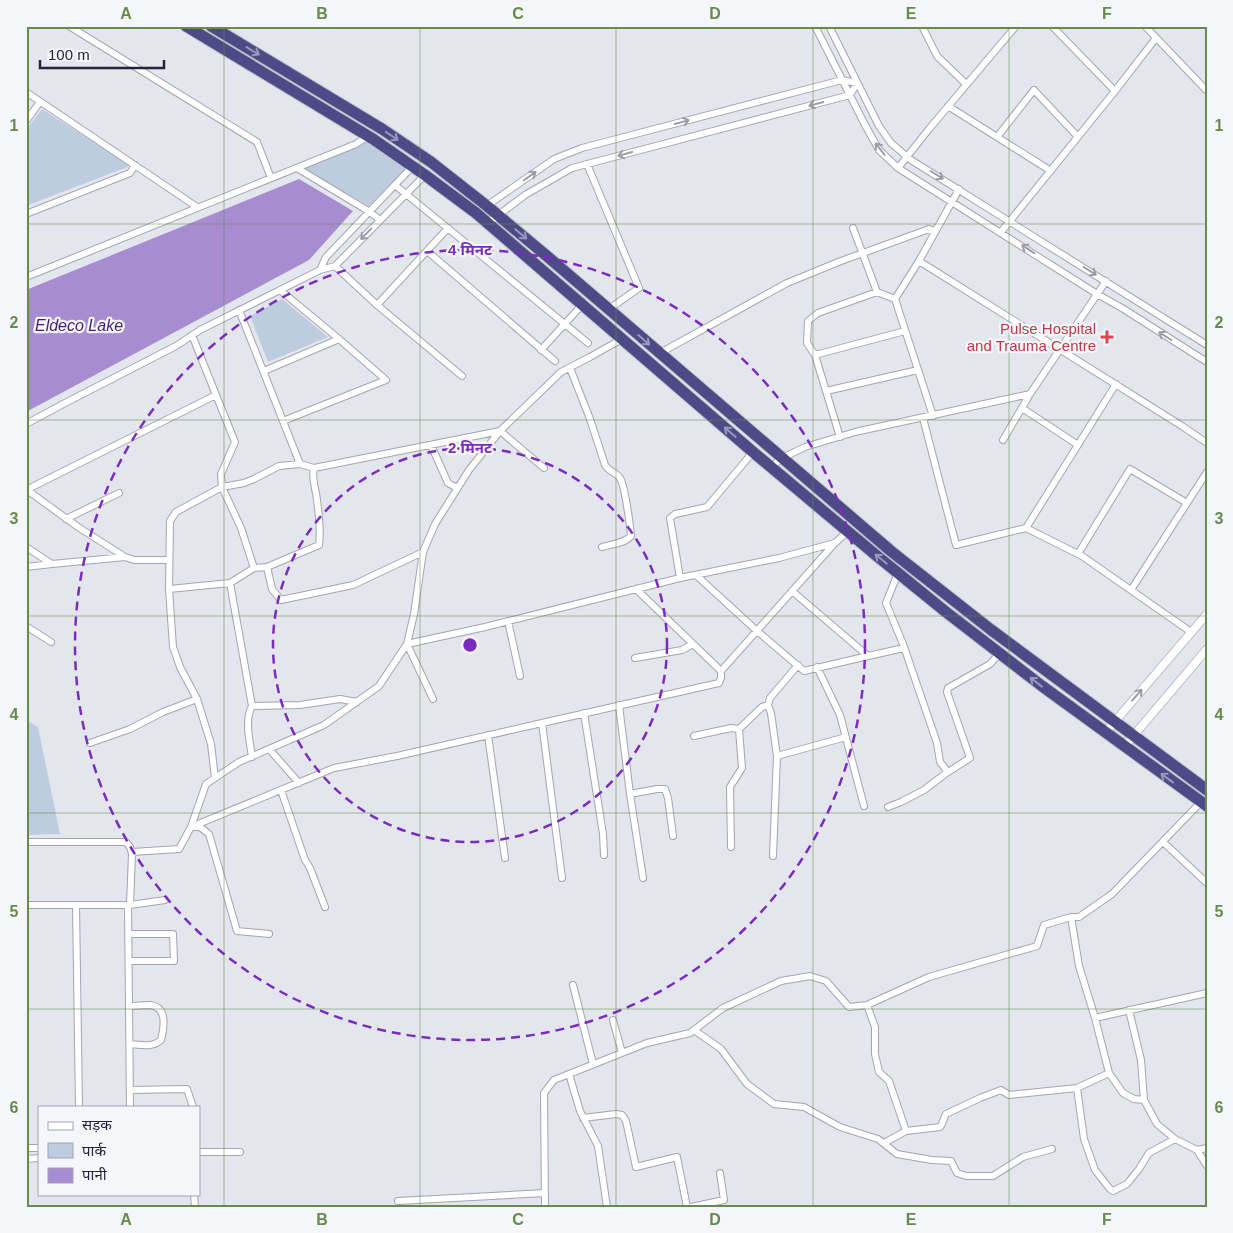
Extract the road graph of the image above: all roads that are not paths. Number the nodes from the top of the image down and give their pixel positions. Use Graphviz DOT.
graph roads {
  1 [pos="69,26"];
  2 [pos="186,26"];
  3 [pos="211,26"];
  4 [pos="815,26"];
  5 [pos="829,26"];
  6 [pos="922,26"];
  7 [pos="1016,26"];
  8 [pos="1052,26"];
  9 [pos="1145,26"];
  10 [pos="79,29"];
  11 [pos="1156,38"];
  12 [pos="842,80"];
  13 [pos="857,83"];
  14 [pos="966,84"];
  15 [pos="1115,91"];
  16 [pos="1207,91"];
  17 [pos="26,92"];
  18 [pos="850,95"];
  19 [pos="40,102"];
  20 [pos="948,106"];
  21 [pos="26,121"];
  22 [pos="368,136"];
  23 [pos="997,137"];
  24 [pos="1078,137"];
  25 [pos="907,156"];
  26 [pos="587,164"];
  27 [pos="134,165"];
  28 [pos="413,166"];
  29 [pos="297,168"];
  30 [pos="898,168"];
  31 [pos="1051,171"];
  32 [pos="425,174"];
  33 [pos="272,178"];
  34 [pos="395,185"];
  35 [pos="959,189"];
  36 [pos="406,194"];
  37 [pos="952,201"];
  38 [pos="487,206"];
  39 [pos="197,207"];
  40 [pos="370,212"];
  41 [pos="476,213"];
  42 [pos="26,214"];
  43 [pos="498,215"];
  44 [pos="380,220"];
  45 [pos="1010,221"];
  46 [pos="488,223"];
  47 [pos="448,228"];
  48 [pos="853,228"];
  49 [pos="935,231"];
  50 [pos="1002,232"];
  51 [pos="427,251"];
  52 [pos="862,253"];
  53 [pos="919,261"];
  54 [pos="335,266"];
  55 [pos="320,270"];
  56 [pos="26,277"];
  57 [pos="1106,281"];
  58 [pos="280,290"];
  59 [pos="877,292"];
  60 [pos="1097,294"];
  61 [pos="895,299"];
  62 [pos="377,304"];
  63 [pos="582,305"];
  64 [pos="609,309"];
  65 [pos="239,310"];
  66 [pos="565,323"];
  67 [pos="905,331"];
  68 [pos="192,335"];
  69 [pos="339,339"];
  70 [pos="622,339"];
  71 [pos="588,343"];
  72 [pos="1207,345"];
  73 [pos="541,350"];
  74 [pos="1060,350"];
  75 [pos="660,353"];
  76 [pos="815,355"];
  77 [pos="1206,358"];
  78 [pos="555,361"];
  79 [pos="570,368"];
  80 [pos="918,370"];
  81 [pos="264,371"];
  82 [pos="462,376"];
  83 [pos="1116,384"];
  84 [pos="826,391"];
  85 [pos="1030,394"];
  86 [pos="216,396"];
  87 [pos="1022,408"];
  88 [pos="933,416"];
  89 [pos="923,418"];
  90 [pos="283,421"];
  91 [pos="26,424"];
  92 [pos="500,432"];
  93 [pos="840,436"];
  94 [pos="1003,440"];
  95 [pos="1207,443"];
  96 [pos="431,445"];
  97 [pos="1078,445"];
  98 [pos="753,452"];
  99 [pos="782,458"];
  100 [pos="300,464"];
  101 [pos="314,468"];
  102 [pos="544,468"];
  103 [pos="771,468"];
  104 [pos="1207,472"];
  105 [pos="222,487"];
  106 [pos="457,488"];
  107 [pos="26,490"];
  108 [pos="119,493"];
  109 [pos="1187,503"];
  110 [pos="66,518"];
  111 [pos="1026,528"];
  112 [pos="848,531"];
  113 [pos="835,543"];
  114 [pos="26,547"];
  115 [pos="602,547"];
  116 [pos="423,552"];
  117 [pos="1078,554"];
  118 [pos="125,557"];
  119 [pos="169,560"];
  120 [pos="52,564"];
  121 [pos="26,567"];
  122 [pos="267,567"];
  123 [pos="254,568"];
  124 [pos="898,573"];
  125 [pos="696,575"];
  126 [pos="680,578"];
  127 [pos="230,583"];
  128 [pos="169,589"];
  129 [pos="636,589"];
  130 [pos="1131,590"];
  131 [pos="792,591"];
  132 [pos="1207,614"];
  133 [pos="508,621"];
  134 [pos="26,626"];
  135 [pos="757,631"];
  136 [pos="1191,632"];
  137 [pos="50,642"];
  138 [pos="407,644"];
  139 [pos="693,644"];
  140 [pos="904,648"];
  141 [pos="1207,649"];
  142 [pos="1000,653"];
  143 [pos="868,656"];
  144 [pos="635,658"];
  145 [pos="798,665"];
  146 [pos="817,668"];
  147 [pos="721,671"];
  148 [pos="520,676"];
  149 [pos="197,698"];
  150 [pos="433,699"];
  151 [pos="357,702"];
  152 [pos="768,704"];
  153 [pos="252,706"];
  154 [pos="619,706"];
  155 [pos="584,713"];
  156 [pos="1114,722"];
  157 [pos="542,723"];
  158 [pos="739,729"];
  159 [pos="1105,733"];
  160 [pos="488,735"];
  161 [pos="694,736"];
  162 [pos="1133,736"];
  163 [pos="846,738"];
  164 [pos="90,743"];
  165 [pos="1124,747"];
  166 [pos="270,750"];
  167 [pos="777,756"];
  168 [pos="252,757"];
  169 [pos="948,772"];
  170 [pos="215,778"];
  171 [pos="299,782"];
  172 [pos="281,790"];
  173 [pos="1207,790"];
  174 [pos="630,794"];
  175 [pos="1204,804"];
  176 [pos="864,806"];
  177 [pos="888,807"];
  178 [pos="191,827"];
  179 [pos="673,836"];
  180 [pos="26,842"];
  181 [pos="1163,842"];
  182 [pos="731,847"];
  183 [pos="132,852"];
  184 [pos="604,855"];
  185 [pos="773,856"];
  186 [pos="505,858"];
  187 [pos="562,878"];
  188 [pos="642,878"];
  189 [pos="1207,883"];
  190 [pos="165,900"];
  191 [pos="26,905"];
  192 [pos="76,905"];
  193 [pos="129,905"];
  194 [pos="325,907"];
  195 [pos="1071,917"];
  196 [pos="128,934"];
  197 [pos="269,934"];
  198 [pos="129,961"];
  199 [pos="573,985"];
  200 [pos="1207,993"];
  201 [pos="866,1004"];
  202 [pos="129,1006"];
  203 [pos="1130,1010"];
  204 [pos="1095,1018"];
  205 [pos="613,1020"];
  206 [pos="694,1030"];
  207 [pos="130,1044"];
  208 [pos="622,1053"];
  209 [pos="593,1064"];
  210 [pos="569,1074"];
  211 [pos="1109,1074"];
  212 [pos="1077,1088"];
  213 [pos="130,1090"];
  214 [pos="1144,1100"];
  215 [pos="79,1106"];
  216 [pos="130,1106"];
  217 [pos="193,1106"];
  218 [pos="583,1118"];
  219 [pos="905,1128"];
  220 [pos="1175,1139"];
  221 [pos="884,1143"];
  222 [pos="1207,1148"];
  223 [pos="1052,1150"];
  224 [pos="1197,1150"];
  225 [pos="200,1152"];
  226 [pos="240,1152"];
  227 [pos="1207,1166"];
  228 [pos="720,1173"];
  229 [pos="545,1192"];
  230 [pos="398,1201"];
  231 [pos="545,1207"];
  232 [pos="607,1207"];
  233 [pos="689,1207"];
  1 -- 10 [label="street"];
  2 -- 22 [label="highway"];
  3 -- 38 [label="highway, one-way"];
  4 -- 12 [label="street"];
  5 -- 13 [label="street"];
  6 -- 14 [label="street"];
  7 -- 14 [label="street"];
  8 -- 15 [label="street"];
  9 -- 11 [label="street"];
  10 -- 33 [label="street"];
  11 -- 15 [label="street"];
  11 -- 16 [label="street"];
  12 -- 13 [label="street"];
  12 -- 18 [label="street"];
  38 -- 12 [label="street, one-way"];
  13 -- 18 [label="street"];
  13 -- 25 [label="street"];
  14 -- 20 [label="street"];
  15 -- 24 [label="street"];
  17 -- 19 [label="street"];
  18 -- 26 [label="street, one-way"];
  30 -- 18 [label="street, one-way"];
  19 -- 21 [label="street"];
  19 -- 27 [label="street"];
  20 -- 23 [label="street"];
  20 -- 25 [label="street"];
  22 -- 28 [label="highway"];
  22 -- 29 [label="street"];
  23 -- 24 [label="street"];
  23 -- 31 [label="street"];
  24 -- 31 [label="street"];
  25 -- 30 [label="street"];
  25 -- 35 [label="street, one-way"];
  26 -- 43 [label="street"];
  26 -- 64 [label="street"];
  27 -- 39 [label="street"];
  27 -- 42 [label="street"];
  28 -- 32 [label="highway"];
  28 -- 34 [label="street"];
  29 -- 33 [label="street"];
  29 -- 40 [label="street"];
  30 -- 37 [label="street"];
  31 -- 45 [label="street"];
  32 -- 36 [label="street"];
  32 -- 41 [label="highway"];
  33 -- 39 [label="street"];
  34 -- 36 [label="street"];
  34 -- 40 [label="street"];
  35 -- 37 [label="street"];
  35 -- 45 [label="street"];
  36 -- 44 [label="street"];
  36 -- 47 [label="street"];
  37 -- 49 [label="street"];
  37 -- 50 [label="street"];
  38 -- 41 [label="street"];
  38 -- 43 [label="highway"];
  39 -- 56 [label="street"];
  40 -- 44 [label="street"];
  40 -- 55 [label="street"];
  41 -- 46 [label="highway"];
  43 -- 46 [label="street"];
  43 -- 64 [label="highway, one-way"];
  44 -- 54 [label="street, one-way"];
  45 -- 50 [label="street"];
  45 -- 57 [label="street, one-way"];
  46 -- 63 [label="highway"];
  47 -- 51 [label="street"];
  47 -- 66 [label="street"];
  48 -- 52 [label="street"];
  49 -- 52 [label="street"];
  49 -- 53 [label="street"];
  60 -- 50 [label="street, one-way"];
  51 -- 62 [label="street"];
  51 -- 73 [label="street"];
  52 -- 59 [label="street"];
  52 -- 75 [label="street"];
  53 -- 61 [label="street"];
  53 -- 74 [label="street"];
  54 -- 55 [label="street"];
  54 -- 62 [label="street"];
  55 -- 58 [label="street"];
  57 -- 60 [label="street"];
  57 -- 72 [label="street"];
  58 -- 65 [label="street"];
  58 -- 69 [label="street"];
  59 -- 61 [label="street"];
  59 -- 76 [label="street"];
  60 -- 74 [label="street"];
  77 -- 60 [label="street, one-way"];
  61 -- 67 [label="street"];
  62 -- 82 [label="street"];
  63 -- 66 [label="street"];
  63 -- 70 [label="highway"];
  64 -- 75 [label="highway, one-way"];
  65 -- 68 [label="street"];
  65 -- 81 [label="street"];
  66 -- 71 [label="street"];
  66 -- 73 [label="street"];
  67 -- 76 [label="street"];
  67 -- 80 [label="street"];
  68 -- 86 [label="street"];
  68 -- 91 [label="street"];
  69 -- 81 [label="street"];
  69 -- 90 [label="street"];
  70 -- 79 [label="street"];
  98 -- 70 [label="highway, one-way"];
  73 -- 78 [label="street"];
  74 -- 83 [label="street"];
  74 -- 85 [label="street"];
  75 -- 99 [label="highway"];
  76 -- 84 [label="street"];
  79 -- 92 [label="street"];
  79 -- 115 [label="street"];
  80 -- 84 [label="street"];
  80 -- 88 [label="street"];
  81 -- 90 [label="street"];
  83 -- 95 [label="street"];
  83 -- 97 [label="street"];
  84 -- 93 [label="street"];
  85 -- 87 [label="street"];
  85 -- 88 [label="street"];
  86 -- 105 [label="street"];
  86 -- 107 [label="street"];
  87 -- 94 [label="street"];
  87 -- 97 [label="street"];
  88 -- 89 [label="street"];
  89 -- 93 [label="street"];
  89 -- 111 [label="street"];
  90 -- 100 [label="street"];
  92 -- 96 [label="street"];
  92 -- 102 [label="street"];
  92 -- 106 [label="street"];
  93 -- 99 [label="street"];
  96 -- 101 [label="street"];
  96 -- 106 [label="street"];
  97 -- 111 [label="street"];
  98 -- 103 [label="highway"];
  98 -- 126 [label="street"];
  99 -- 103 [label="street"];
  99 -- 156 [label="highway"];
  100 -- 101 [label="street"];
  100 -- 105 [label="street"];
  101 -- 122 [label="street"];
  103 -- 112 [label="highway"];
  104 -- 109 [label="street"];
  105 -- 119 [label="street"];
  105 -- 123 [label="street"];
  106 -- 116 [label="street"];
  107 -- 110 [label="street"];
  108 -- 110 [label="street"];
  109 -- 117 [label="street"];
  109 -- 130 [label="street"];
  110 -- 118 [label="street"];
  111 -- 117 [label="street"];
  112 -- 113 [label="street"];
  124 -- 112 [label="highway, one-way"];
  113 -- 125 [label="street"];
  113 -- 131 [label="street"];
  114 -- 120 [label="street"];
  116 -- 122 [label="street"];
  116 -- 138 [label="street"];
  117 -- 130 [label="street"];
  118 -- 119 [label="street"];
  118 -- 120 [label="street"];
  119 -- 128 [label="street"];
  120 -- 121 [label="street"];
  122 -- 123 [label="street"];
  123 -- 127 [label="street"];
  124 -- 140 [label="street"];
  124 -- 142 [label="highway"];
  125 -- 126 [label="street"];
  125 -- 135 [label="street"];
  126 -- 129 [label="street"];
  127 -- 128 [label="street"];
  127 -- 153 [label="street"];
  128 -- 149 [label="street"];
  129 -- 133 [label="street"];
  129 -- 139 [label="street"];
  130 -- 136 [label="street"];
  131 -- 135 [label="street"];
  131 -- 143 [label="street"];
  132 -- 136 [label="street"];
  133 -- 138 [label="street"];
  133 -- 148 [label="street"];
  134 -- 137 [label="street"];
  135 -- 145 [label="street"];
  135 -- 147 [label="street"];
  156 -- 136 [label="street, one-way"];
  138 -- 150 [label="street"];
  138 -- 151 [label="street"];
  139 -- 144 [label="street"];
  139 -- 147 [label="street"];
  140 -- 143 [label="street"];
  140 -- 169 [label="street"];
  141 -- 162 [label="street"];
  159 -- 142 [label="highway, one-way"];
  142 -- 169 [label="street"];
  143 -- 146 [label="street"];
  145 -- 146 [label="street"];
  145 -- 152 [label="street"];
  146 -- 163 [label="street"];
  147 -- 154 [label="street"];
  149 -- 164 [label="street"];
  149 -- 170 [label="street"];
  151 -- 153 [label="street"];
  151 -- 166 [label="street"];
  152 -- 158 [label="street"];
  152 -- 167 [label="street"];
  153 -- 168 [label="street"];
  154 -- 155 [label="street"];
  154 -- 174 [label="street"];
  155 -- 157 [label="street"];
  155 -- 184 [label="street"];
  156 -- 159 [label="street"];
  156 -- 162 [label="highway"];
  157 -- 160 [label="street"];
  157 -- 187 [label="street"];
  158 -- 161 [label="street"];
  158 -- 182 [label="street"];
  159 -- 165 [label="highway"];
  160 -- 171 [label="street"];
  160 -- 186 [label="street"];
  162 -- 165 [label="street"];
  162 -- 173 [label="highway"];
  163 -- 167 [label="street"];
  163 -- 176 [label="street"];
  175 -- 165 [label="highway, one-way"];
  166 -- 168 [label="street"];
  166 -- 171 [label="street"];
  167 -- 185 [label="street"];
  168 -- 170 [label="street"];
  169 -- 177 [label="street"];
  170 -- 178 [label="street"];
  171 -- 172 [label="street"];
  172 -- 178 [label="street"];
  172 -- 194 [label="street"];
  174 -- 179 [label="street"];
  174 -- 188 [label="street"];
  175 -- 181 [label="street"];
  178 -- 183 [label="street"];
  178 -- 197 [label="street"];
  180 -- 183 [label="street"];
  181 -- 189 [label="street"];
  181 -- 195 [label="street"];
  183 -- 193 [label="street"];
  190 -- 193 [label="street"];
  191 -- 192 [label="street"];
  192 -- 193 [label="street"];
  192 -- 215 [label="street"];
  193 -- 196 [label="street"];
  195 -- 201 [label="street"];
  195 -- 204 [label="street"];
  196 -- 198 [label="street"];
  196 -- 198 [label="street"];
  198 -- 202 [label="street"];
  199 -- 209 [label="street"];
  200 -- 203 [label="street"];
  201 -- 206 [label="street"];
  201 -- 219 [label="street"];
  202 -- 207 [label="street"];
  202 -- 207 [label="street"];
  203 -- 204 [label="street"];
  203 -- 214 [label="street"];
  204 -- 211 [label="street"];
  205 -- 208 [label="street"];
  206 -- 208 [label="street"];
  206 -- 221 [label="street"];
  207 -- 213 [label="street"];
  208 -- 209 [label="street"];
  209 -- 210 [label="street"];
  210 -- 218 [label="street"];
  210 -- 229 [label="street"];
  211 -- 212 [label="street"];
  211 -- 214 [label="street"];
  212 -- 220 [label="street"];
  212 -- 221 [label="street"];
  213 -- 216 [label="street"];
  213 -- 217 [label="street"];
  214 -- 220 [label="street"];
  218 -- 232 [label="street"];
  218 -- 233 [label="street"];
  220 -- 224 [label="street"];
  221 -- 223 [label="street"];
  222 -- 224 [label="street"];
  224 -- 227 [label="street"];
  225 -- 226 [label="street"];
  228 -- 233 [label="street"];
  229 -- 230 [label="street"];
  229 -- 231 [label="street"];
}
